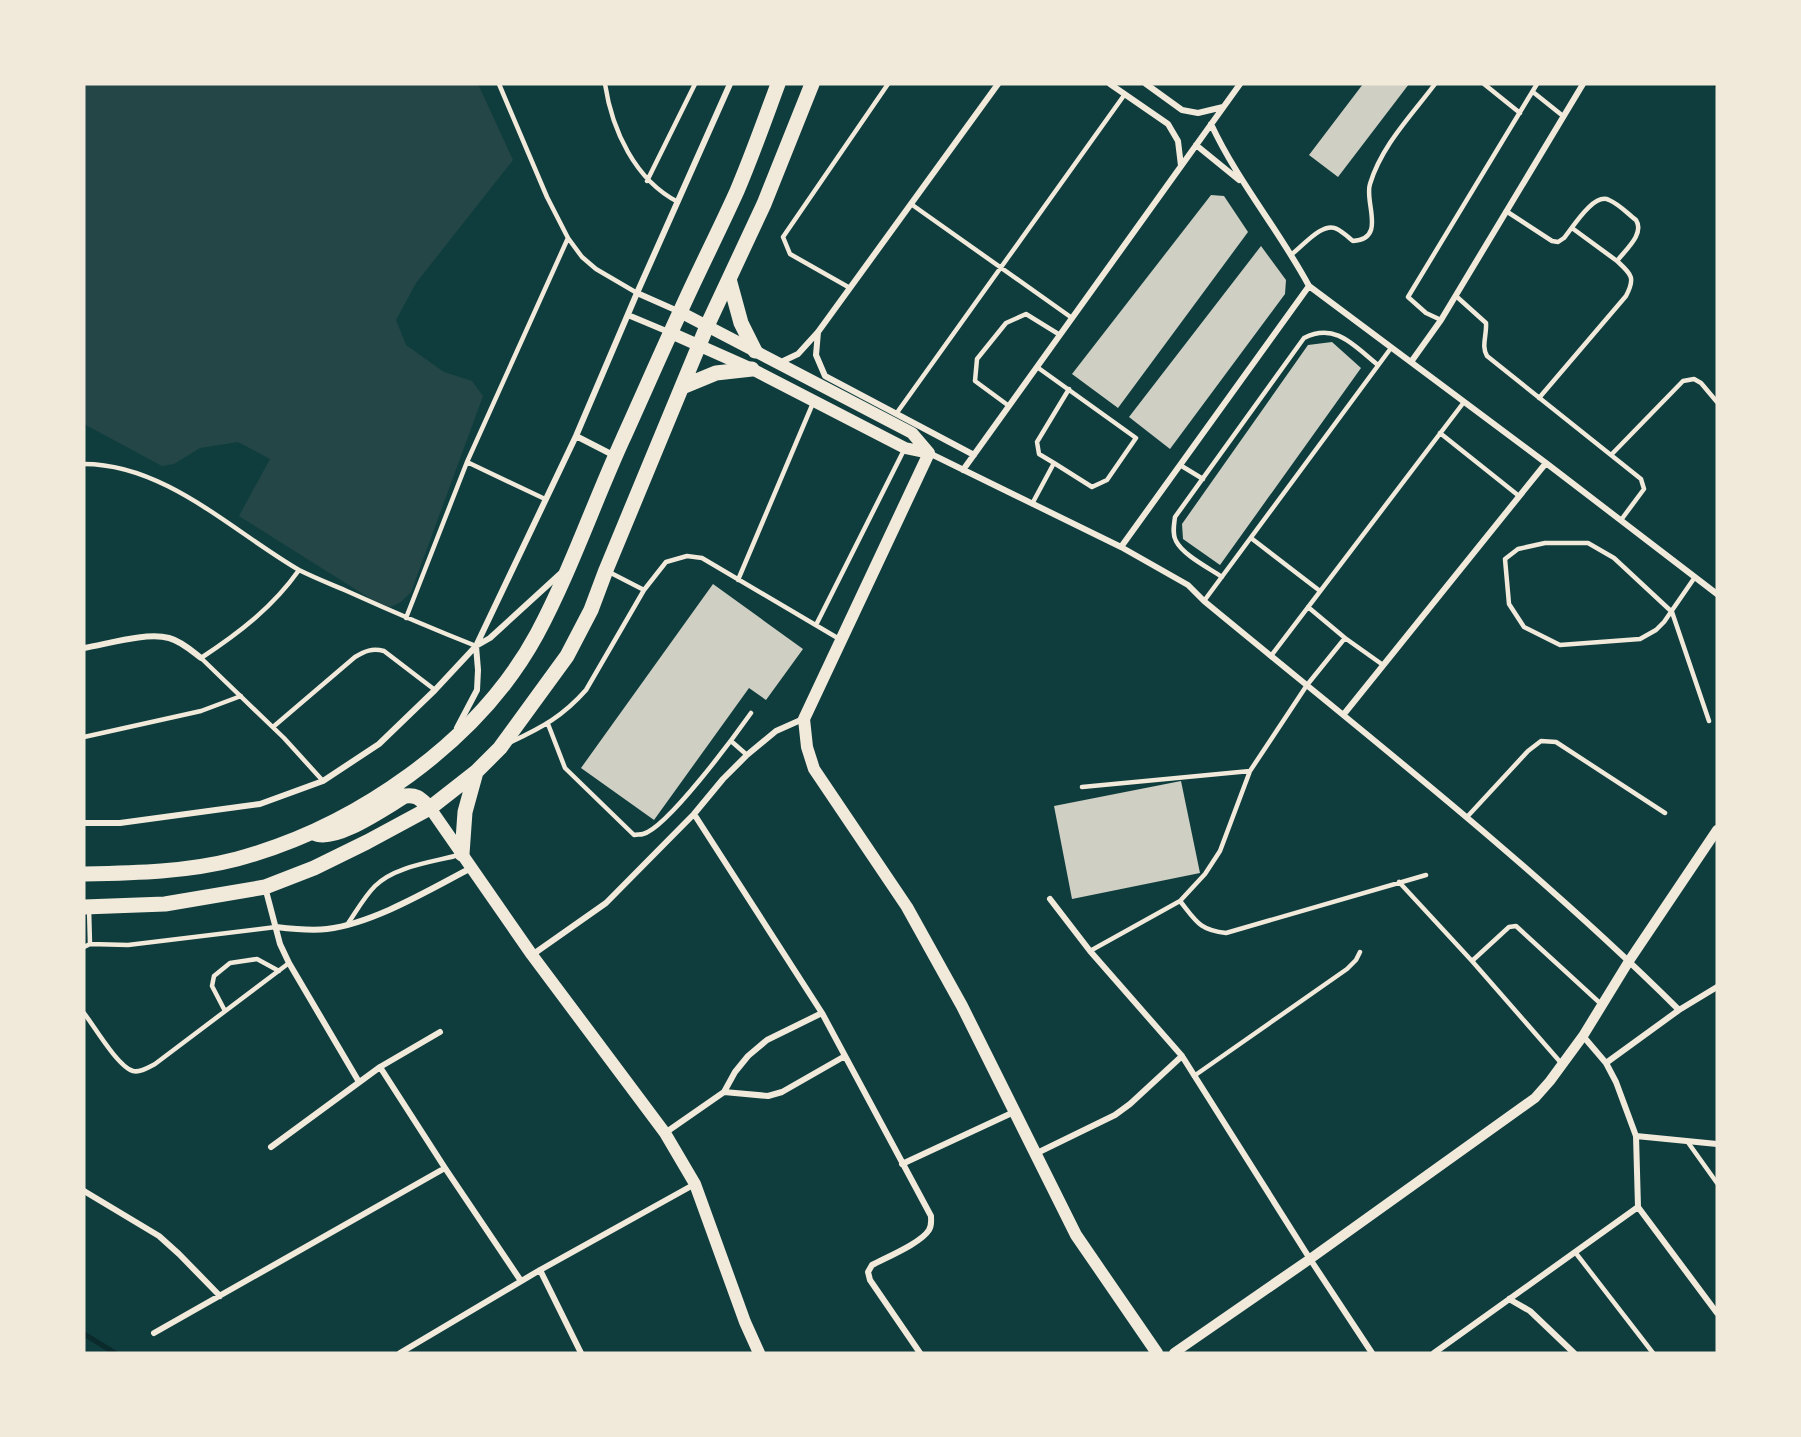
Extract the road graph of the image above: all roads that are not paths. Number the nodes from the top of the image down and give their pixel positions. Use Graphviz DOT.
graph roads {
  1 [pos="499,84"];
  2 [pos="605,84"];
  3 [pos="695,84"];
  4 [pos="730,84"];
  5 [pos="778,84"];
  6 [pos="812,84"];
  7 [pos="888,84"];
  8 [pos="998,84"];
  9 [pos="1110,84"];
  10 [pos="1146,84"];
  11 [pos="1240,84"];
  12 [pos="1435,84"];
  13 [pos="1484,84"];
  14 [pos="1537,84"];
  15 [pos="1583,84"];
  16 [pos="1533,92"];
  17 [pos="1125,94"];
  18 [pos="1224,106"];
  19 [pos="1520,113"];
  20 [pos="1563,116"];
  21 [pos="1211,124"];
  22 [pos="1196,145"];
  23 [pos="1181,166"];
  24 [pos="647,181"];
  25 [pos="1244,185"];
  26 [pos="678,202"];
  27 [pos="912,204"];
  28 [pos="1506,211"];
  29 [pos="1572,228"];
  30 [pos="568,238"];
  31 [pos="1292,254"];
  32 [pos="1617,261"];
  33 [pos="1001,267"];
  34 [pos="729,279"];
  35 [pos="1309,286"];
  36 [pos="850,288"];
  37 [pos="637,293"];
  38 [pos="1456,296"];
  39 [pos="680,312"];
  40 [pos="628,315"];
  41 [pos="1072,318"];
  42 [pos="1441,320"];
  43 [pos="707,326"];
  44 [pos="818,332"];
  45 [pos="671,333"];
  46 [pos="1060,335"];
  47 [pos="699,346"];
  48 [pos="1391,348"];
  49 [pos="755,351"];
  50 [pos="1412,362"];
  51 [pos="779,364"];
  52 [pos="1378,365"];
  53 [pos="1037,367"];
  54 [pos="752,369"];
  55 [pos="682,387"];
  56 [pos="1069,389"];
  57 [pos="1539,398"];
  58 [pos="814,400"];
  59 [pos="1464,402"];
  60 [pos="1717,402"];
  61 [pos="1009,406"];
  62 [pos="896,414"];
  63 [pos="1440,433"];
  64 [pos="576,436"];
  65 [pos="905,448"];
  66 [pos="929,453"];
  67 [pos="974,455"];
  68 [pos="1611,455"];
  69 [pos="615,456"];
  70 [pos="467,462"];
  71 [pos="1054,463"];
  72 [pos="1546,463"];
  73 [pos="84,464"];
  74 [pos="1180,465"];
  75 [pos="963,470"];
  76 [pos="1203,479"];
  77 [pos="1519,496"];
  78 [pos="545,499"];
  79 [pos="1032,504"];
  80 [pos="1621,520"];
  81 [pos="1251,538"];
  82 [pos="1121,547"];
  83 [pos="569,566"];
  84 [pos="299,570"];
  85 [pos="606,570"];
  86 [pos="1222,577"];
  87 [pos="1695,577"];
  88 [pos="738,580"];
  89 [pos="644,590"];
  90 [pos="1320,591"];
  91 [pos="1717,594"];
  92 [pos="1204,601"];
  93 [pos="1308,607"];
  94 [pos="1672,612"];
  95 [pos="406,618"];
  96 [pos="816,625"];
  97 [pos="1346,638"];
  98 [pos="841,640"];
  99 [pos="476,646"];
  100 [pos="84,648"];
  101 [pos="1270,656"];
  102 [pos="201,658"];
  103 [pos="1383,665"];
  104 [pos="1307,685"];
  105 [pos="435,690"];
  106 [pos="241,696"];
  107 [pos="751,713"];
  108 [pos="1344,714"];
  109 [pos="804,718"];
  110 [pos="1709,721"];
  111 [pos="548,724"];
  112 [pos="273,727"];
  113 [pos="84,737"];
  114 [pos="731,741"];
  115 [pos="448,743"];
  116 [pos="500,748"];
  117 [pos="747,755"];
  118 [pos="1250,771"];
  119 [pos="476,772"];
  120 [pos="323,781"];
  121 [pos="1082,787"];
  122 [pos="430,808"];
  123 [pos="1665,813"];
  124 [pos="694,814"];
  125 [pos="1467,817"];
  126 [pos="84,824"];
  127 [pos="1717,830"];
  128 [pos="312,832"];
  129 [pos="462,854"];
  130 [pos="472,868"];
  131 [pos="84,874"];
  132 [pos="1426,875"];
  133 [pos="1399,882"];
  134 [pos="265,887"];
  135 [pos="1050,899"];
  136 [pos="1180,901"];
  137 [pos="86,907"];
  138 [pos="347,925"];
  139 [pos="276,927"];
  140 [pos="90,944"];
  141 [pos="84,947"];
  142 [pos="1090,951"];
  143 [pos="1360,952"];
  144 [pos="532,955"];
  145 [pos="1472,961"];
  146 [pos="1629,961"];
  147 [pos="289,963"];
  148 [pos="279,971"];
  149 [pos="1717,987"];
  150 [pos="1602,1005"];
  151 [pos="1679,1010"];
  152 [pos="225,1011"];
  153 [pos="84,1013"];
  154 [pos="822,1013"];
  155 [pos="440,1032"];
  156 [pos="1583,1036"];
  157 [pos="845,1056"];
  158 [pos="1182,1056"];
  159 [pos="1606,1063"];
  160 [pos="1562,1064"];
  161 [pos="380,1067"];
  162 [pos="1194,1076"];
  163 [pos="359,1082"];
  164 [pos="724,1092"];
  165 [pos="1014,1112"];
  166 [pos="665,1133"];
  167 [pos="1636,1136"];
  168 [pos="1687,1142"];
  169 [pos="1717,1144"];
  170 [pos="271,1147"];
  171 [pos="1035,1154"];
  172 [pos="902,1164"];
  173 [pos="445,1168"];
  174 [pos="1717,1182"];
  175 [pos="695,1184"];
  176 [pos="84,1191"];
  177 [pos="1638,1207"];
  178 [pos="1575,1252"];
  179 [pos="1310,1259"];
  180 [pos="540,1270"];
  181 [pos="521,1281"];
  182 [pos="220,1296"];
  183 [pos="1509,1299"];
  184 [pos="1717,1313"];
  185 [pos="154,1333"];
  186 [pos="400,1353"];
  187 [pos="582,1353"];
  188 [pos="759,1353"];
  189 [pos="920,1353"];
  190 [pos="1157,1353"];
  191 [pos="1174,1353"];
  192 [pos="1372,1353"];
  193 [pos="1434,1353"];
  194 [pos="1574,1353"];
  195 [pos="1653,1353"];
  1 -- 30 [label="lane"];
  2 -- 24 [label="lane"];
  3 -- 24 [label="lane"];
  4 -- 26 [label="street"];
  5 -- 39 [label="main road"];
  6 -- 34 [label="main road"];
  7 -- 36 [label="lane"];
  8 -- 27 [label="street"];
  9 -- 17 [label="street"];
  10 -- 18 [label="street"];
  11 -- 18 [label="street"];
  12 -- 31 [label="lane"];
  13 -- 19 [label="lane"];
  14 -- 16 [label="lane"];
  15 -- 20 [label="street"];
  16 -- 19 [label="lane"];
  16 -- 20 [label="lane"];
  17 -- 23 [label="street"];
  17 -- 33 [label="lane"];
  18 -- 21 [label="street"];
  19 -- 42 [label="lane"];
  20 -- 28 [label="street"];
  21 -- 22 [label="street"];
  21 -- 25 [label="street"];
  22 -- 23 [label="street"];
  22 -- 25 [label="street"];
  23 -- 41 [label="street"];
  24 -- 26 [label="lane"];
  25 -- 31 [label="street"];
  26 -- 37 [label="street"];
  27 -- 33 [label="lane"];
  27 -- 36 [label="street"];
  28 -- 29 [label="lane"];
  28 -- 38 [label="street"];
  29 -- 32 [label="lane"];
  29 -- 32 [label="lane"];
  30 -- 37 [label="lane"];
  30 -- 70 [label="lane"];
  31 -- 35 [label="street"];
  32 -- 57 [label="lane"];
  33 -- 41 [label="lane"];
  33 -- 62 [label="lane"];
  34 -- 43 [label="main road"];
  34 -- 49 [label="main road"];
  35 -- 48 [label="street"];
  35 -- 74 [label="street"];
  36 -- 44 [label="street"];
  37 -- 39 [label="street"];
  37 -- 40 [label="street"];
  38 -- 42 [label="street"];
  38 -- 57 [label="lane"];
  39 -- 43 [label="main road"];
  39 -- 45 [label="main road"];
  40 -- 45 [label="street"];
  40 -- 64 [label="street"];
  41 -- 46 [label="street"];
  42 -- 50 [label="street"];
  43 -- 47 [label="main road"];
  43 -- 49 [label="main road"];
  44 -- 51 [label="street"];
  44 -- 62 [label="street"];
  45 -- 47 [label="main road"];
  45 -- 69 [label="main road"];
  46 -- 53 [label="street"];
  46 -- 61 [label="lane"];
  47 -- 54 [label="main road"];
  47 -- 55 [label="main road"];
  48 -- 50 [label="street"];
  48 -- 52 [label="lane"];
  49 -- 51 [label="main road"];
  50 -- 59 [label="street"];
  51 -- 66 [label="main road"];
  52 -- 76 [label="lane"];
  52 -- 81 [label="lane"];
  53 -- 56 [label="lane"];
  53 -- 61 [label="street"];
  54 -- 55 [label="main road"];
  54 -- 58 [label="main road"];
  55 -- 85 [label="main road"];
  56 -- 71 [label="lane"];
  56 -- 71 [label="lane"];
  57 -- 68 [label="lane"];
  58 -- 65 [label="main road"];
  58 -- 88 [label="lane"];
  59 -- 63 [label="lane"];
  59 -- 72 [label="street"];
  60 -- 68 [label="lane"];
  61 -- 67 [label="street"];
  62 -- 67 [label="street"];
  63 -- 77 [label="lane"];
  63 -- 90 [label="lane"];
  64 -- 69 [label="street"];
  64 -- 78 [label="street"];
  65 -- 66 [label="main road"];
  65 -- 96 [label="lane"];
  66 -- 75 [label="street"];
  66 -- 98 [label="main road"];
  67 -- 75 [label="street"];
  68 -- 80 [label="lane"];
  69 -- 83 [label="main road"];
  70 -- 78 [label="lane"];
  70 -- 95 [label="lane"];
  71 -- 79 [label="lane"];
  72 -- 77 [label="street"];
  72 -- 80 [label="street"];
  73 -- 84 [label="lane"];
  74 -- 76 [label="lane"];
  74 -- 82 [label="street"];
  75 -- 79 [label="street"];
  76 -- 86 [label="lane"];
  77 -- 103 [label="street"];
  78 -- 99 [label="street"];
  79 -- 82 [label="street"];
  80 -- 87 [label="street"];
  81 -- 86 [label="lane"];
  81 -- 90 [label="lane"];
  82 -- 92 [label="street"];
  83 -- 99 [label="street"];
  83 -- 115 [label="main road"];
  84 -- 95 [label="lane"];
  84 -- 102 [label="lane"];
  85 -- 89 [label="lane"];
  85 -- 116 [label="main road"];
  86 -- 92 [label="lane"];
  87 -- 91 [label="street"];
  87 -- 94 [label="lane"];
  88 -- 89 [label="lane"];
  88 -- 96 [label="lane"];
  89 -- 111 [label="lane"];
  90 -- 93 [label="lane"];
  92 -- 101 [label="street"];
  93 -- 97 [label="lane"];
  93 -- 101 [label="lane"];
  94 -- 94 [label="lane"];
  94 -- 110 [label="lane"];
  95 -- 99 [label="lane"];
  96 -- 98 [label="lane"];
  97 -- 103 [label="lane"];
  97 -- 104 [label="lane"];
  98 -- 109 [label="main road"];
  99 -- 105 [label="street"];
  99 -- 115 [label="street"];
  100 -- 102 [label="street"];
  101 -- 104 [label="street"];
  102 -- 106 [label="lane"];
  103 -- 108 [label="street"];
  104 -- 108 [label="street"];
  104 -- 118 [label="lane"];
  105 -- 112 [label="lane"];
  105 -- 120 [label="street"];
  106 -- 112 [label="lane"];
  106 -- 113 [label="lane"];
  107 -- 114 [label="lane"];
  108 -- 125 [label="street"];
  109 -- 117 [label="street"];
  109 -- 165 [label="main road"];
  111 -- 114 [label="lane"];
  111 -- 116 [label="lane"];
  112 -- 120 [label="lane"];
  114 -- 117 [label="lane"];
  115 -- 128 [label="main road"];
  116 -- 119 [label="main road"];
  117 -- 124 [label="street"];
  118 -- 121 [label="lane"];
  118 -- 136 [label="lane"];
  119 -- 122 [label="main road"];
  119 -- 129 [label="main road"];
  120 -- 126 [label="street"];
  122 -- 128 [label="main road"];
  122 -- 129 [label="main road"];
  122 -- 134 [label="main road"];
  123 -- 125 [label="lane"];
  124 -- 144 [label="street"];
  124 -- 154 [label="street"];
  125 -- 146 [label="street"];
  127 -- 146 [label="street"];
  128 -- 131 [label="main road"];
  129 -- 130 [label="main road"];
  129 -- 138 [label="lane"];
  130 -- 138 [label="street"];
  130 -- 144 [label="main road"];
  132 -- 133 [label="lane"];
  133 -- 136 [label="lane"];
  133 -- 145 [label="lane"];
  134 -- 137 [label="main road"];
  134 -- 139 [label="street"];
  135 -- 142 [label="street"];
  136 -- 142 [label="lane"];
  137 -- 140 [label="lane"];
  138 -- 139 [label="street"];
  139 -- 140 [label="lane"];
  139 -- 147 [label="street"];
  140 -- 141 [label="lane"];
  142 -- 158 [label="street"];
  143 -- 162 [label="lane"];
  144 -- 166 [label="main road"];
  145 -- 150 [label="lane"];
  145 -- 160 [label="lane"];
  146 -- 150 [label="street"];
  146 -- 151 [label="street"];
  147 -- 148 [label="lane"];
  147 -- 163 [label="street"];
  148 -- 152 [label="lane"];
  148 -- 152 [label="lane"];
  149 -- 151 [label="street"];
  150 -- 156 [label="street"];
  151 -- 159 [label="street"];
  152 -- 153 [label="lane"];
  154 -- 157 [label="street"];
  154 -- 164 [label="street"];
  155 -- 161 [label="street"];
  156 -- 159 [label="street"];
  156 -- 160 [label="street"];
  157 -- 164 [label="street"];
  157 -- 172 [label="street"];
  158 -- 162 [label="street"];
  158 -- 171 [label="street"];
  159 -- 167 [label="street"];
  160 -- 179 [label="street"];
  161 -- 163 [label="street"];
  161 -- 173 [label="street"];
  162 -- 179 [label="street"];
  163 -- 170 [label="street"];
  164 -- 166 [label="street"];
  165 -- 171 [label="main road"];
  165 -- 172 [label="street"];
  166 -- 175 [label="main road"];
  167 -- 168 [label="street"];
  167 -- 177 [label="street"];
  168 -- 169 [label="street"];
  168 -- 174 [label="lane"];
  171 -- 190 [label="main road"];
  172 -- 189 [label="street"];
  173 -- 181 [label="street"];
  173 -- 182 [label="street"];
  175 -- 180 [label="street"];
  175 -- 188 [label="main road"];
  176 -- 182 [label="street"];
  177 -- 178 [label="street"];
  177 -- 184 [label="street"];
  178 -- 183 [label="street"];
  178 -- 195 [label="lane"];
  179 -- 191 [label="street"];
  179 -- 192 [label="street"];
  180 -- 181 [label="street"];
  180 -- 187 [label="street"];
  181 -- 186 [label="street"];
  182 -- 185 [label="street"];
  183 -- 193 [label="street"];
  183 -- 194 [label="street"];
}
